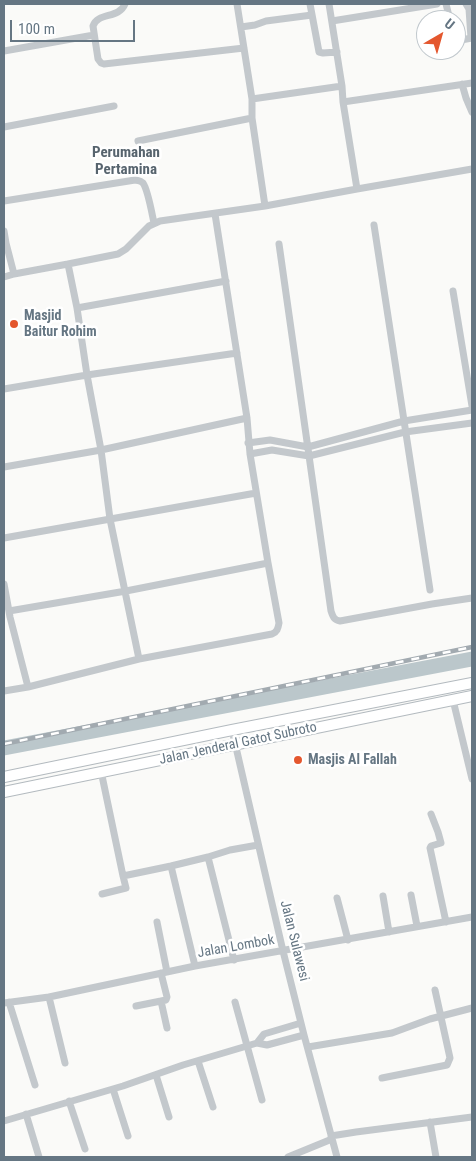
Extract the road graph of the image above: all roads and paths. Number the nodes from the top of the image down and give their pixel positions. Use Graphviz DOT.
graph roads {
  1 [pos="125,4"];
  2 [pos="237,4"];
  3 [pos="310,4"];
  4 [pos="329,4"];
  5 [pos="437,4"];
  6 [pos="466,4"];
  7 [pos="312,15"];
  8 [pos="332,21"];
  9 [pos="241,28"];
  10 [pos="94,34"];
  11 [pos="472,38"];
  12 [pos="244,48"];
  13 [pos="4,51"];
  14 [pos="337,52"];
  15 [pos="472,83"];
  16 [pos="462,84"];
  17 [pos="342,86"];
  18 [pos="252,99"];
  19 [pos="343,102"];
  20 [pos="114,106"];
  21 [pos="472,112"];
  22 [pos="252,118"];
  23 [pos="4,127"];
  24 [pos="138,141"];
  25 [pos="472,169"];
  26 [pos="357,188"];
  27 [pos="4,201"];
  28 [pos="265,206"];
  29 [pos="215,214"];
  30 [pos="154,223"];
  31 [pos="374,225"];
  32 [pos="4,231"];
  33 [pos="5,244"];
  34 [pos="279,244"];
  35 [pos="68,264"];
  36 [pos="14,274"];
  37 [pos="4,276"];
  38 [pos="226,281"];
  39 [pos="453,291"];
  40 [pos="78,308"];
  41 [pos="237,353"];
  42 [pos="87,375"];
  43 [pos="4,389"];
  44 [pos="472,406"];
  45 [pos="472,410"];
  46 [pos="247,418"];
  47 [pos="404,421"];
  48 [pos="472,423"];
  49 [pos="405,432"];
  50 [pos="248,443"];
  51 [pos="308,447"];
  52 [pos="101,450"];
  53 [pos="250,454"];
  54 [pos="308,456"];
  55 [pos="4,467"];
  56 [pos="256,493"];
  57 [pos="110,519"];
  58 [pos="4,538"];
  59 [pos="268,563"];
  60 [pos="4,584"];
  61 [pos="430,590"];
  62 [pos="126,591"];
  63 [pos="472,598"];
  64 [pos="8,615"];
  65 [pos="139,659"];
  66 [pos="472,683"];
  67 [pos="28,687"];
  68 [pos="4,691"];
  69 [pos="472,696"];
  70 [pos="453,700"];
  71 [pos="232,730"];
  72 [pos="236,745"];
  73 [pos="102,772"];
  74 [pos="4,777"];
  75 [pos="472,779"];
  76 [pos="4,792"];
  77 [pos="431,814"];
  78 [pos="258,845"];
  79 [pos="208,857"];
  80 [pos="171,866"];
  81 [pos="123,876"];
  82 [pos="102,894"];
  83 [pos="383,896"];
  84 [pos="411,896"];
  85 [pos="337,898"];
  86 [pos="472,917"];
  87 [pos="157,922"];
  88 [pos="446,922"];
  89 [pos="417,926"];
  90 [pos="389,932"];
  91 [pos="348,940"];
  92 [pos="283,951"];
  93 [pos="234,960"];
  94 [pos="195,966"];
  95 [pos="164,973"];
  96 [pos="436,990"];
  97 [pos="49,997"];
  98 [pos="161,1001"];
  99 [pos="7,1002"];
  100 [pos="236,1002"];
  101 [pos="136,1006"];
  102 [pos="472,1008"];
  103 [pos="440,1016"];
  104 [pos="301,1023"];
  105 [pos="167,1028"];
  106 [pos="304,1035"];
  107 [pos="257,1043"];
  108 [pos="248,1046"];
  109 [pos="308,1047"];
  110 [pos="198,1061"];
  111 [pos="66,1064"];
  112 [pos="156,1075"];
  113 [pos="382,1078"];
  114 [pos="35,1085"];
  115 [pos="113,1089"];
  116 [pos="262,1100"];
  117 [pos="69,1102"];
  118 [pos="213,1107"];
  119 [pos="26,1114"];
  120 [pos="169,1117"];
  121 [pos="472,1117"];
  122 [pos="4,1121"];
  123 [pos="430,1122"];
  124 [pos="128,1136"];
  125 [pos="332,1138"];
  126 [pos="85,1149"];
  127 [pos="40,1157"];
  128 [pos="288,1157"];
  129 [pos="337,1157"];
  130 [pos="436,1157"];
  1 -- 10 [label="street"];
  2 -- 9 [label="street"];
  3 -- 7 [label="street"];
  4 -- 8 [label="street"];
  5 -- 8 [label="street"];
  6 -- 11 [label="street"];
  7 -- 9 [label="street"];
  7 -- 14 [label="street"];
  8 -- 14 [label="street"];
  9 -- 12 [label="street"];
  10 -- 12 [label="street"];
  10 -- 13 [label="street"];
  12 -- 18 [label="street"];
  14 -- 17 [label="street"];
  15 -- 16 [label="street"];
  16 -- 19 [label="street"];
  16 -- 21 [label="street"];
  17 -- 18 [label="street"];
  17 -- 19 [label="street"];
  18 -- 22 [label="street"];
  19 -- 26 [label="street"];
  20 -- 23 [label="street"];
  22 -- 24 [label="street"];
  22 -- 28 [label="street"];
  25 -- 26 [label="street"];
  26 -- 28 [label="street"];
  27 -- 30 [label="street"];
  28 -- 29 [label="street"];
  29 -- 30 [label="street"];
  29 -- 38 [label="street"];
  30 -- 35 [label="street"];
  31 -- 47 [label="street"];
  32 -- 33 [label="street"];
  33 -- 36 [label="street"];
  34 -- 51 [label="street"];
  35 -- 36 [label="street"];
  35 -- 40 [label="street"];
  36 -- 37 [label="street"];
  38 -- 40 [label="street"];
  38 -- 41 [label="street"];
  39 -- 44 [label="street"];
  40 -- 42 [label="street"];
  41 -- 42 [label="street"];
  41 -- 46 [label="street"];
  42 -- 43 [label="street"];
  42 -- 52 [label="street"];
  45 -- 47 [label="street"];
  46 -- 50 [label="street"];
  46 -- 52 [label="street"];
  47 -- 49 [label="street"];
  47 -- 51 [label="street"];
  48 -- 49 [label="street"];
  49 -- 54 [label="street"];
  49 -- 61 [label="street"];
  50 -- 51 [label="street"];
  50 -- 53 [label="street"];
  51 -- 54 [label="street"];
  52 -- 55 [label="street"];
  52 -- 57 [label="street"];
  53 -- 54 [label="street"];
  53 -- 56 [label="street"];
  54 -- 63 [label="street"];
  56 -- 57 [label="street"];
  56 -- 59 [label="street"];
  57 -- 58 [label="street"];
  57 -- 62 [label="street"];
  59 -- 62 [label="street"];
  59 -- 65 [label="street"];
  60 -- 64 [label="street"];
  62 -- 64 [label="street"];
  62 -- 65 [label="street"];
  64 -- 67 [label="street"];
  65 -- 67 [label="street"];
  66 -- 71 [label="main road, Jalan Jenderal Gatot Subroto"];
  67 -- 68 [label="street"];
  69 -- 70 [label="main road, Jalan Jenderal Gatot Subroto"];
  70 -- 72 [label="main road, Jalan Jenderal Gatot Subroto"];
  70 -- 75 [label="street"];
  71 -- 72 [label="street, Jalan Sulawesi"];
  71 -- 74 [label="main road, Jalan Jenderal Gatot Subroto"];
  72 -- 73 [label="main road, Jalan Jenderal Gatot Subroto"];
  72 -- 78 [label="street, Jalan Sulawesi"];
  73 -- 76 [label="main road, Jalan Jenderal Gatot Subroto"];
  73 -- 81 [label="street"];
  77 -- 88 [label="street"];
  78 -- 79 [label="street"];
  78 -- 92 [label="street, Jalan Sulawesi"];
  79 -- 80 [label="street"];
  79 -- 93 [label="street"];
  80 -- 81 [label="street"];
  80 -- 94 [label="street"];
  81 -- 82 [label="street"];
  83 -- 90 [label="street"];
  84 -- 89 [label="street"];
  85 -- 91 [label="street"];
  86 -- 88 [label="street, Jalan Lombok"];
  87 -- 95 [label="street"];
  88 -- 89 [label="street, Jalan Lombok"];
  89 -- 90 [label="street, Jalan Lombok"];
  90 -- 91 [label="street, Jalan Lombok"];
  91 -- 92 [label="street, Jalan Lombok"];
  92 -- 93 [label="street, Jalan Lombok"];
  92 -- 104 [label="street, Jalan Sulawesi"];
  93 -- 94 [label="street, Jalan Lombok"];
  94 -- 95 [label="street, Jalan Lombok"];
  95 -- 97 [label="street, Jalan Lombok"];
  95 -- 98 [label="street"];
  96 -- 103 [label="street"];
  97 -- 99 [label="street, Jalan Lombok"];
  97 -- 111 [label="street"];
  98 -- 101 [label="street"];
  98 -- 105 [label="street"];
  99 -- 114 [label="street"];
  100 -- 108 [label="street"];
  102 -- 103 [label="street"];
  103 -- 109 [label="street"];
  103 -- 113 [label="street"];
  104 -- 106 [label="street, Jalan Sulawesi"];
  104 -- 107 [label="street"];
  106 -- 107 [label="street"];
  106 -- 109 [label="street, Jalan Sulawesi"];
  107 -- 108 [label="street"];
  108 -- 110 [label="street"];
  108 -- 116 [label="street"];
  109 -- 125 [label="street, Jalan Sulawesi"];
  110 -- 112 [label="street"];
  110 -- 118 [label="street"];
  112 -- 115 [label="street"];
  112 -- 120 [label="street"];
  115 -- 117 [label="street"];
  115 -- 124 [label="street"];
  117 -- 119 [label="street"];
  117 -- 126 [label="street"];
  119 -- 122 [label="street"];
  119 -- 127 [label="street"];
  121 -- 123 [label="street"];
  123 -- 125 [label="street"];
  123 -- 130 [label="street"];
  125 -- 128 [label="street"];
  125 -- 129 [label="street, Jalan Sulawesi"];
}
